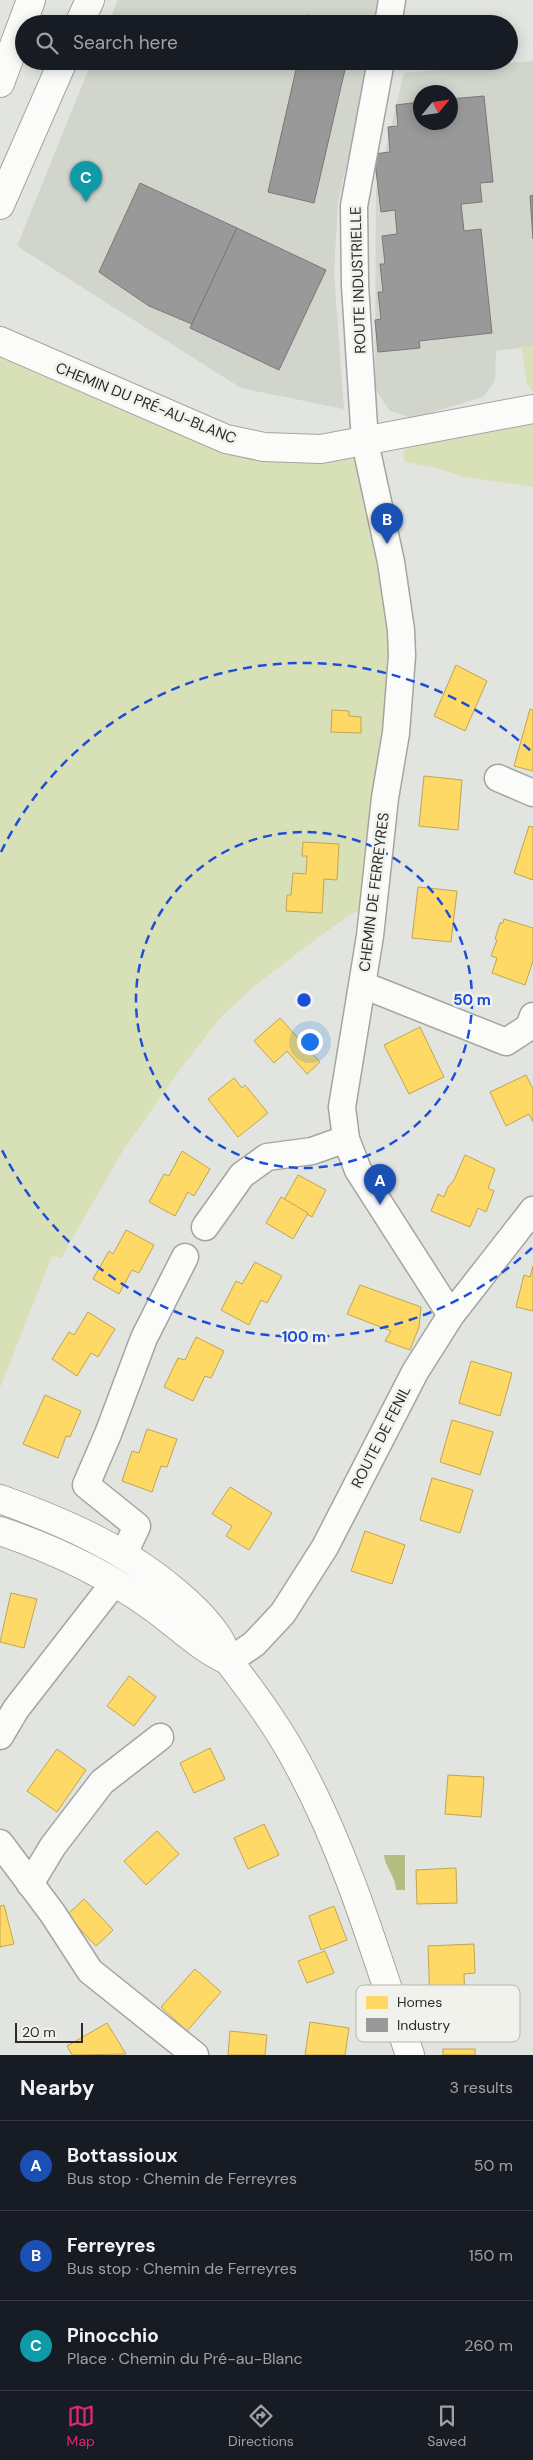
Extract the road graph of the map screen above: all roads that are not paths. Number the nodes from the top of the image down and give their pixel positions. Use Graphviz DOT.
graph roads {
  1 [pos="31,0"];
  2 [pos="72,0"];
  3 [pos="90,0"];
  4 [pos="392,0"];
  5 [pos="25,15"];
  6 [pos="66,15"];
  7 [pos="83,15"];
  8 [pos="390,15"];
  9 [pos="15,43"];
  10 [pos="48,70"];
  11 [pos="59,70"];
  12 [pos="379,70"];
  13 [pos="0,83"];
  14 [pos="12,177"];
  15 [pos="0,205"];
  16 [pos="0,342"];
  17 [pos="533,409"];
  18 [pos="365,442"];
  19 [pos="498,778"];
  20 [pos="533,793"];
  21 [pos="363,985"];
  22 [pos="533,1016"];
  23 [pos="346,1139"];
  24 [pos="533,1210"];
  25 [pos="205,1227"];
  26 [pos="185,1257"];
  27 [pos="451,1315"];
  28 [pos="0,1499"];
  29 [pos="0,1530"];
  30 [pos="124,1554"];
  31 [pos="114,1583"];
  32 [pos="229,1661"];
  33 [pos="0,1736"];
  34 [pos="160,1737"];
  35 [pos="0,1843"];
  36 [pos="30,1884"];
  37 [pos="386,1985"];
  38 [pos="405,2042"];
  39 [pos="195,2055"];
  40 [pos="410,2055"];
  1 -- 5 [label="main road"];
  2 -- 6 [label="main road"];
  3 -- 7 [label="main road"];
  4 -- 8 [label="street"];
  9 -- 13 [label="main road"];
  10 -- 14 [label="main road"];
  11 -- 14 [label="main road"];
  12 -- 18 [label="street, ROUTE INDUSTRIELLE"];
  14 -- 15 [label="main road"];
  16 -- 18 [label="main road, CHEMIN DU PRÉ-AU-BLANC"];
  17 -- 18 [label="main road, CHEMIN DU PRÉ-AU-BLANC"];
  18 -- 21 [label="street, CHEMIN DE FERREYRES"];
  19 -- 20 [label="street"];
  21 -- 22 [label="street"];
  21 -- 23 [label="street, CHEMIN DE FERREYRES"];
  23 -- 25 [label="street"];
  23 -- 27 [label="street, CHEMIN DE FERREYRES"];
  24 -- 27 [label="street, ROUTE DE FENIL"];
  26 -- 30 [label="street"];
  27 -- 32 [label="street, ROUTE DE FENIL"];
  28 -- 30 [label="main road"];
  29 -- 31 [label="main road"];
  30 -- 31 [label="main road"];
  30 -- 32 [label="main road"];
  31 -- 32 [label="main road"];
  31 -- 33 [label="street"];
  32 -- 37 [label="main road"];
  34 -- 36 [label="street"];
  35 -- 36 [label="street"];
  36 -- 39 [label="street"];
  38 -- 40 [label="main road"];
}
